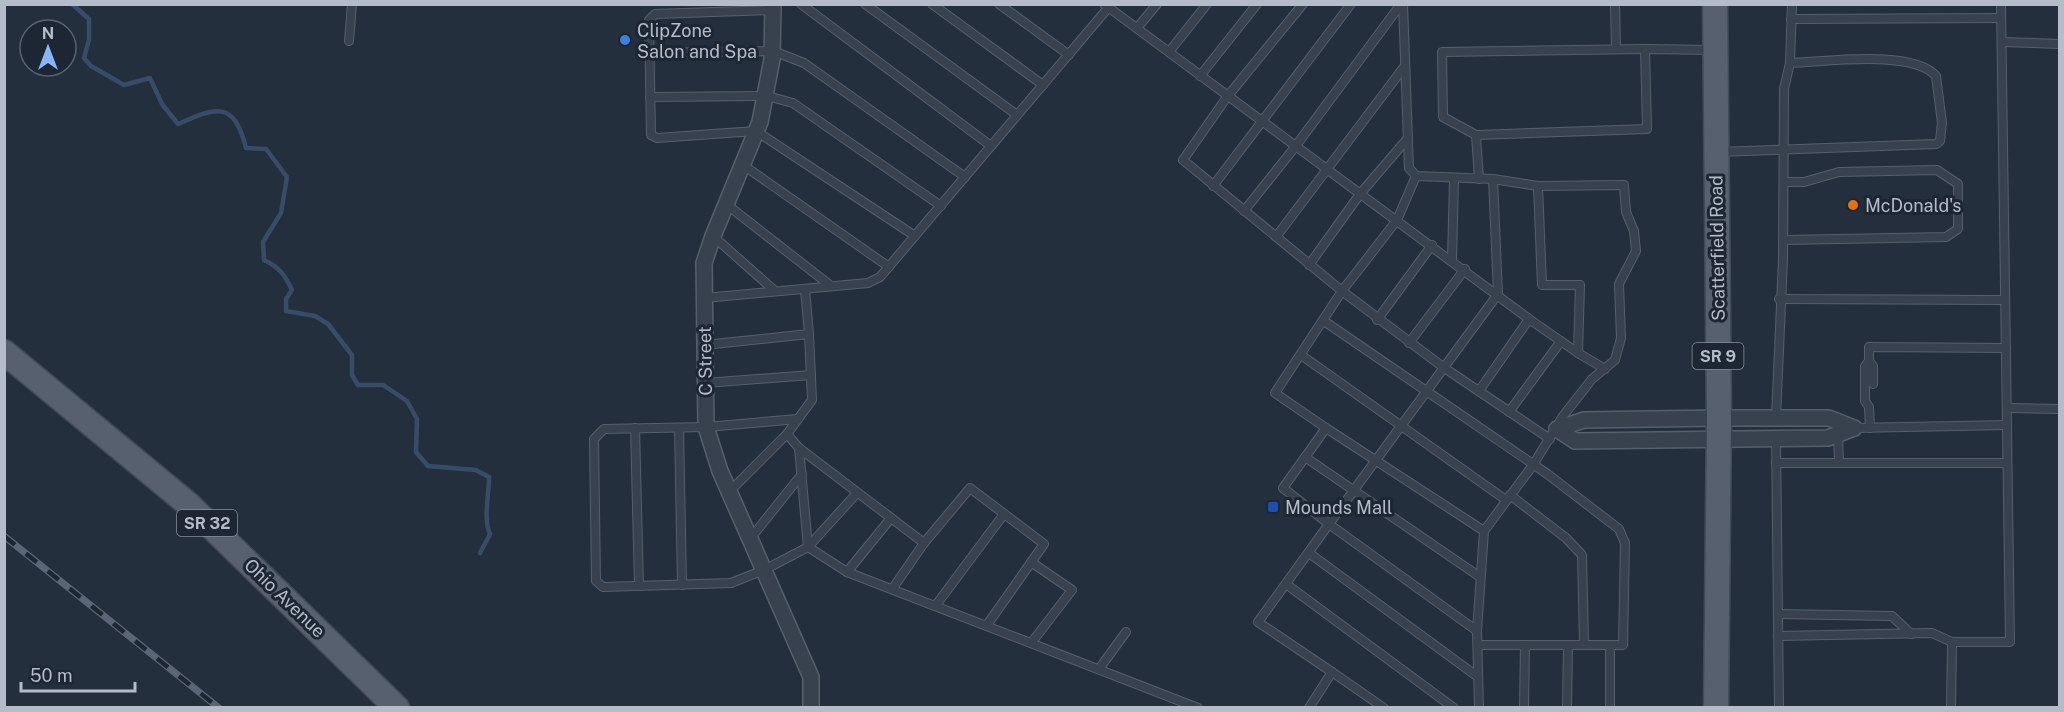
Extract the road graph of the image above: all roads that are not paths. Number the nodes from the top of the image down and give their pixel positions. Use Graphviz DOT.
graph roads {
  1 [pos="352,4"];
  2 [pos="801,4"];
  3 [pos="865,4"];
  4 [pos="932,4"];
  5 [pos="999,4"];
  6 [pos="1157,4"];
  7 [pos="1208,4"];
  8 [pos="1257,4"];
  9 [pos="1303,4"];
  10 [pos="1351,4"];
  11 [pos="1402,4"];
  12 [pos="1615,4"];
  13 [pos="1715,4"];
  14 [pos="1792,4"];
  15 [pos="2001,4"];
  16 [pos="1106,6"];
  17 [pos="773,7"];
  18 [pos="2001,18"];
  19 [pos="1791,19"];
  20 [pos="1137,28"];
  21 [pos="349,41"];
  22 [pos="2002,42"];
  23 [pos="2060,44"];
  24 [pos="1616,48"];
  25 [pos="1645,49"];
  26 [pos="1716,50"];
  27 [pos="773,51"];
  28 [pos="1169,52"];
  29 [pos="650,54"];
  30 [pos="1069,55"];
  31 [pos="1790,63"];
  32 [pos="1404,67"];
  33 [pos="1200,76"];
  34 [pos="1043,85"];
  35 [pos="766,96"];
  36 [pos="651,97"];
  37 [pos="1227,97"];
  38 [pos="1017,115"];
  39 [pos="1261,122"];
  40 [pos="756,131"];
  41 [pos="1476,135"];
  42 [pos="1408,138"];
  43 [pos="991,146"];
  44 [pos="1295,147"];
  45 [pos="1784,151"];
  46 [pos="1716,152"];
  47 [pos="743,165"];
  48 [pos="1327,170"];
  49 [pos="1416,176"];
  50 [pos="965,177"];
  51 [pos="1454,179"];
  52 [pos="1479,179"];
  53 [pos="1493,179"];
  54 [pos="1784,182"];
  55 [pos="1213,186"];
  56 [pos="1538,186"];
  57 [pos="1360,194"];
  58 [pos="726,204"];
  59 [pos="941,206"];
  60 [pos="1244,211"];
  61 [pos="1397,220"];
  62 [pos="713,236"];
  63 [pos="915,236"];
  64 [pos="1276,237"];
  65 [pos="1783,240"];
  66 [pos="1432,245"];
  67 [pos="1452,260"];
  68 [pos="1309,265"];
  69 [pos="889,267"];
  70 [pos="1465,269"];
  71 [pos="831,286"];
  72 [pos="805,289"];
  73 [pos="775,291"];
  74 [pos="1342,291"];
  75 [pos="1498,294"];
  76 [pos="704,298"];
  77 [pos="1779,299"];
  78 [pos="2005,300"];
  79 [pos="1529,319"];
  80 [pos="1377,320"];
  81 [pos="1324,321"];
  82 [pos="809,334"];
  83 [pos="1561,341"];
  84 [pos="1409,343"];
  85 [pos="704,345"];
  86 [pos="2006,348"];
  87 [pos="4,352"];
  88 [pos="1578,353"];
  89 [pos="1301,355"];
  90 [pos="1869,361"];
  91 [pos="1443,367"];
  92 [pos="1605,369"];
  93 [pos="811,375"];
  94 [pos="705,383"];
  95 [pos="1873,384"];
  96 [pos="1426,390"];
  97 [pos="1479,391"];
  98 [pos="2007,408"];
  99 [pos="2060,409"];
  100 [pos="1509,412"];
  101 [pos="1776,418"];
  102 [pos="798,419"];
  103 [pos="1401,425"];
  104 [pos="2007,425"];
  105 [pos="706,427"];
  106 [pos="679,428"];
  107 [pos="1854,428"];
  108 [pos="1870,428"];
  109 [pos="635,429"];
  110 [pos="1326,429"];
  111 [pos="1719,429"];
  112 [pos="787,434"];
  113 [pos="1554,434"];
  114 [pos="1838,434"];
  115 [pos="1776,438"];
  116 [pos="799,448"];
  117 [pos="1305,457"];
  118 [pos="1374,462"];
  119 [pos="1776,463"];
  120 [pos="1839,463"];
  121 [pos="2007,463"];
  122 [pos="1533,465"];
  123 [pos="802,474"];
  124 [pos="1353,491"];
  125 [pos="729,492"];
  126 [pos="857,493"];
  127 [pos="1508,497"];
  128 [pos="1004,514"];
  129 [pos="891,518"];
  130 [pos="1329,524"];
  131 [pos="1484,531"];
  132 [pos="750,539"];
  133 [pos="924,543"];
  134 [pos="808,547"];
  135 [pos="1309,553"];
  136 [pos="1031,562"];
  137 [pos="764,570"];
  138 [pos="847,572"];
  139 [pos="1480,577"];
  140 [pos="1286,584"];
  141 [pos="682,585"];
  142 [pos="639,586"];
  143 [pos="892,588"];
  144 [pos="936,605"];
  145 [pos="1778,614"];
  146 [pos="987,625"];
  147 [pos="1477,631"];
  148 [pos="1126,632"];
  149 [pos="1911,634"];
  150 [pos="1778,636"];
  151 [pos="1032,642"];
  152 [pos="1952,642"];
  153 [pos="1478,645"];
  154 [pos="1525,645"];
  155 [pos="1568,645"];
  156 [pos="1584,645"];
  157 [pos="1610,645"];
  158 [pos="1100,669"];
  159 [pos="1332,672"];
  160 [pos="1478,677"];
  161 [pos="1311,707"];
  162 [pos="397,708"];
  163 [pos="811,708"];
  164 [pos="1198,708"];
  165 [pos="1384,708"];
  166 [pos="1454,708"];
  167 [pos="1479,708"];
  168 [pos="1524,708"];
  169 [pos="1567,708"];
  170 [pos="1610,708"];
  171 [pos="1716,708"];
  172 [pos="1779,708"];
  173 [pos="1951,708"];
  1 -- 21 [label="lane"];
  2 -- 43 [label="lane"];
  3 -- 38 [label="lane"];
  4 -- 34 [label="lane"];
  5 -- 30 [label="lane"];
  6 -- 20 [label="lane"];
  7 -- 28 [label="lane"];
  8 -- 33 [label="lane"];
  9 -- 37 [label="lane"];
  10 -- 39 [label="lane"];
  11 -- 32 [label="lane"];
  11 -- 44 [label="lane"];
  12 -- 24 [label="lane"];
  13 -- 26 [label="main road, Scatterfield Road / SR 9"];
  14 -- 19 [label="lane"];
  15 -- 18 [label="lane"];
  16 -- 20 [label="lane"];
  16 -- 30 [label="lane"];
  17 -- 27 [label="street, C Street"];
  17 -- 29 [label="lane"];
  18 -- 19 [label="lane"];
  18 -- 22 [label="lane"];
  19 -- 31 [label="lane"];
  20 -- 28 [label="lane"];
  22 -- 23 [label="lane"];
  22 -- 78 [label="lane"];
  24 -- 25 [label="lane"];
  24 -- 41 [label="lane"];
  25 -- 26 [label="lane"];
  25 -- 41 [label="lane"];
  26 -- 46 [label="main road, Scatterfield Road / SR 9"];
  27 -- 29 [label="lane"];
  27 -- 35 [label="street, C Street"];
  27 -- 50 [label="lane"];
  28 -- 33 [label="lane"];
  29 -- 36 [label="lane"];
  30 -- 34 [label="lane"];
  31 -- 45 [label="lane"];
  31 -- 45 [label="lane"];
  32 -- 42 [label="lane"];
  32 -- 48 [label="lane"];
  33 -- 37 [label="lane"];
  34 -- 38 [label="lane"];
  35 -- 36 [label="lane"];
  35 -- 40 [label="street, C Street"];
  35 -- 59 [label="lane"];
  36 -- 40 [label="lane"];
  37 -- 39 [label="lane"];
  37 -- 55 [label="lane"];
  38 -- 43 [label="lane"];
  39 -- 44 [label="lane"];
  39 -- 55 [label="lane"];
  40 -- 47 [label="street, C Street"];
  40 -- 63 [label="lane"];
  41 -- 52 [label="lane"];
  42 -- 49 [label="lane"];
  42 -- 57 [label="lane"];
  43 -- 50 [label="lane"];
  44 -- 48 [label="lane"];
  44 -- 60 [label="lane"];
  45 -- 46 [label="lane"];
  45 -- 54 [label="lane"];
  46 -- 111 [label="main road, Scatterfield Road / SR 9"];
  47 -- 58 [label="street, C Street"];
  47 -- 69 [label="lane"];
  48 -- 57 [label="lane"];
  48 -- 64 [label="lane"];
  49 -- 51 [label="lane"];
  49 -- 61 [label="lane"];
  50 -- 59 [label="lane"];
  51 -- 52 [label="lane"];
  51 -- 67 [label="lane"];
  52 -- 53 [label="lane"];
  53 -- 56 [label="lane"];
  53 -- 75 [label="lane"];
  54 -- 65 [label="lane"];
  54 -- 65 [label="lane"];
  55 -- 60 [label="lane"];
  56 -- 88 [label="lane"];
  56 -- 92 [label="lane"];
  57 -- 61 [label="lane"];
  57 -- 68 [label="lane"];
  58 -- 62 [label="street, C Street"];
  58 -- 71 [label="lane"];
  59 -- 63 [label="lane"];
  60 -- 64 [label="lane"];
  61 -- 66 [label="lane"];
  61 -- 74 [label="lane"];
  62 -- 73 [label="lane"];
  62 -- 76 [label="street, C Street"];
  63 -- 69 [label="lane"];
  64 -- 68 [label="lane"];
  65 -- 77 [label="lane"];
  66 -- 67 [label="lane"];
  66 -- 80 [label="lane"];
  67 -- 70 [label="lane"];
  68 -- 74 [label="lane"];
  69 -- 71 [label="lane"];
  70 -- 75 [label="lane"];
  70 -- 84 [label="lane"];
  71 -- 72 [label="lane"];
  72 -- 73 [label="lane"];
  72 -- 82 [label="lane"];
  73 -- 76 [label="lane"];
  74 -- 80 [label="lane"];
  74 -- 81 [label="lane"];
  75 -- 79 [label="lane"];
  75 -- 91 [label="lane"];
  76 -- 85 [label="street, C Street"];
  77 -- 78 [label="lane"];
  77 -- 101 [label="lane"];
  78 -- 86 [label="lane"];
  79 -- 83 [label="lane"];
  79 -- 97 [label="lane"];
  80 -- 84 [label="lane"];
  81 -- 89 [label="lane"];
  81 -- 96 [label="lane"];
  82 -- 85 [label="lane"];
  82 -- 93 [label="lane"];
  83 -- 88 [label="lane"];
  83 -- 100 [label="lane"];
  84 -- 91 [label="lane"];
  85 -- 94 [label="street, C Street"];
  86 -- 90 [label="lane"];
  86 -- 98 [label="lane"];
  87 -- 162 [label="main road, Ohio Avenue / SR 32"];
  88 -- 92 [label="lane"];
  89 -- 103 [label="lane"];
  89 -- 110 [label="lane"];
  90 -- 95 [label="lane"];
  90 -- 108 [label="lane"];
  91 -- 96 [label="lane"];
  91 -- 97 [label="lane"];
  92 -- 113 [label="lane"];
  93 -- 94 [label="lane"];
  93 -- 102 [label="lane"];
  94 -- 105 [label="street, C Street"];
  96 -- 103 [label="lane"];
  96 -- 122 [label="lane"];
  97 -- 100 [label="lane"];
  98 -- 99 [label="lane"];
  98 -- 104 [label="lane"];
  100 -- 113 [label="lane"];
  101 -- 107 [label="street"];
  101 -- 111 [label="street"];
  102 -- 105 [label="lane"];
  102 -- 112 [label="lane"];
  103 -- 118 [label="lane"];
  103 -- 127 [label="lane"];
  104 -- 108 [label="lane"];
  104 -- 121 [label="lane"];
  105 -- 106 [label="lane"];
  105 -- 125 [label="street, C Street"];
  106 -- 109 [label="lane"];
  106 -- 141 [label="lane"];
  107 -- 108 [label="lane"];
  107 -- 114 [label="street"];
  109 -- 142 [label="lane"];
  109 -- 142 [label="lane"];
  110 -- 117 [label="lane"];
  110 -- 118 [label="lane"];
  111 -- 113 [label="street"];
  111 -- 113 [label="street"];
  111 -- 115 [label="street"];
  111 -- 171 [label="main road, Scatterfield Road / SR 9"];
  112 -- 116 [label="lane"];
  112 -- 125 [label="lane"];
  113 -- 122 [label="lane"];
  114 -- 115 [label="street"];
  114 -- 120 [label="lane"];
  115 -- 119 [label="lane"];
  116 -- 123 [label="lane"];
  116 -- 126 [label="lane"];
  117 -- 124 [label="lane"];
  117 -- 130 [label="lane"];
  118 -- 124 [label="lane"];
  118 -- 131 [label="lane"];
  119 -- 120 [label="lane"];
  119 -- 145 [label="lane"];
  120 -- 121 [label="lane"];
  121 -- 152 [label="lane"];
  122 -- 127 [label="lane"];
  122 -- 157 [label="lane"];
  123 -- 132 [label="lane"];
  123 -- 134 [label="lane"];
  124 -- 130 [label="lane"];
  124 -- 139 [label="lane"];
  125 -- 132 [label="street, C Street"];
  126 -- 129 [label="lane"];
  126 -- 134 [label="lane"];
  127 -- 131 [label="lane"];
  127 -- 156 [label="lane"];
  128 -- 133 [label="lane"];
  128 -- 136 [label="lane"];
  128 -- 144 [label="lane"];
  129 -- 133 [label="lane"];
  129 -- 138 [label="lane"];
  130 -- 135 [label="lane"];
  130 -- 147 [label="lane"];
  131 -- 139 [label="lane"];
  132 -- 137 [label="street, C Street"];
  133 -- 143 [label="lane"];
  134 -- 137 [label="lane"];
  134 -- 138 [label="lane"];
  135 -- 140 [label="lane"];
  135 -- 160 [label="lane"];
  136 -- 146 [label="lane"];
  136 -- 151 [label="lane"];
  137 -- 141 [label="lane"];
  137 -- 163 [label="street, C Street"];
  138 -- 143 [label="lane"];
  139 -- 147 [label="lane"];
  140 -- 159 [label="lane"];
  140 -- 166 [label="lane"];
  141 -- 142 [label="lane"];
  143 -- 144 [label="lane"];
  144 -- 146 [label="lane"];
  145 -- 149 [label="lane"];
  145 -- 150 [label="lane"];
  146 -- 151 [label="lane"];
  147 -- 153 [label="lane"];
  148 -- 158 [label="lane"];
  149 -- 150 [label="lane"];
  149 -- 152 [label="lane"];
  150 -- 172 [label="lane"];
  151 -- 158 [label="lane"];
  152 -- 173 [label="lane"];
  153 -- 154 [label="lane"];
  153 -- 160 [label="lane"];
  154 -- 155 [label="lane"];
  154 -- 168 [label="lane"];
  155 -- 156 [label="lane"];
  155 -- 169 [label="lane"];
  156 -- 157 [label="lane"];
  157 -- 170 [label="lane"];
  158 -- 164 [label="lane"];
  159 -- 161 [label="lane"];
  159 -- 165 [label="lane"];
  160 -- 167 [label="lane"];
}
